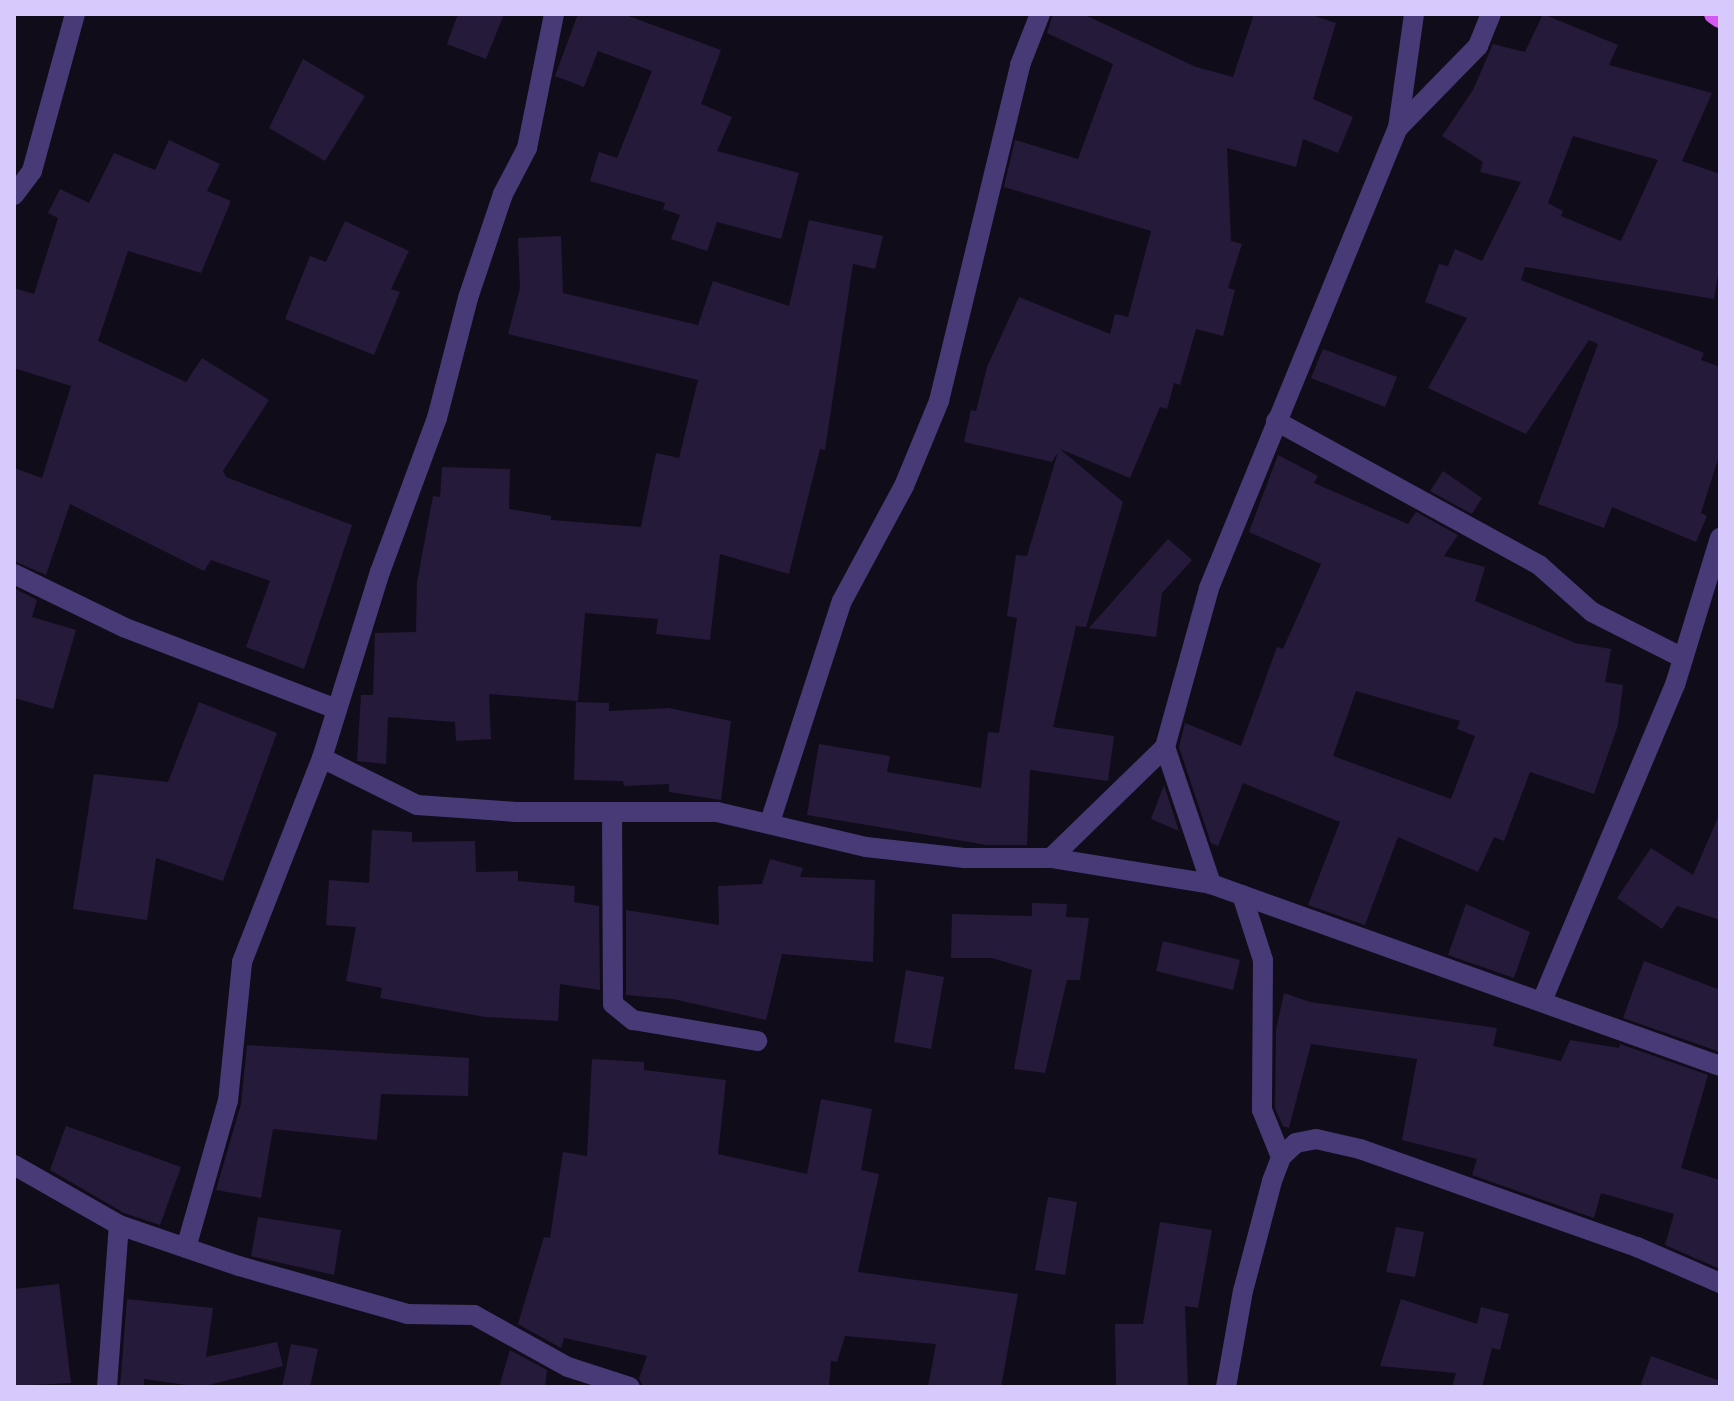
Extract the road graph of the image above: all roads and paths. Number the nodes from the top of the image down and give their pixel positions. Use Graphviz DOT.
graph roads {
  1 [pos="75,14"];
  2 [pos="554,14"];
  3 [pos="1040,14"];
  4 [pos="1414,14"];
  5 [pos="1491,14"];
  6 [pos="1714,14"];
  7 [pos="1720,18"];
  8 [pos="1398,128"];
  9 [pos="14,195"];
  10 [pos="1276,421"];
  11 [pos="1720,538"];
  12 [pos="14,574"];
  13 [pos="1683,658"];
  14 [pos="337,709"];
  15 [pos="1165,747"];
  16 [pos="322,758"];
  17 [pos="612,813"];
  18 [pos="770,822"];
  19 [pos="1051,858"];
  20 [pos="1211,884"];
  21 [pos="1242,895"];
  22 [pos="1542,1001"];
  23 [pos="757,1041"];
  24 [pos="1720,1066"];
  25 [pos="1281,1157"];
  26 [pos="14,1165"];
  27 [pos="119,1225"];
  28 [pos="186,1248"];
  29 [pos="1720,1283"];
  30 [pos="107,1387"];
  31 [pos="630,1387"];
  32 [pos="1226,1387"];
  1 -- 9 [label="street"];
  2 -- 14 [label="street"];
  3 -- 18 [label="street"];
  4 -- 8 [label="street"];
  5 -- 8 [label="street"];
  6 -- 7 [label="main road"];
  8 -- 10 [label="street"];
  10 -- 13 [label="street"];
  10 -- 15 [label="street"];
  11 -- 13 [label="street"];
  12 -- 14 [label="street"];
  13 -- 22 [label="street"];
  14 -- 16 [label="street"];
  15 -- 19 [label="street"];
  15 -- 20 [label="street"];
  16 -- 17 [label="street"];
  16 -- 28 [label="street"];
  17 -- 18 [label="street"];
  17 -- 23 [label="street"];
  18 -- 19 [label="street"];
  19 -- 20 [label="street"];
  20 -- 21 [label="street"];
  21 -- 22 [label="street"];
  21 -- 25 [label="street"];
  22 -- 24 [label="street"];
  25 -- 29 [label="street"];
  25 -- 32 [label="street"];
  26 -- 27 [label="street"];
  27 -- 28 [label="street"];
  27 -- 30 [label="street"];
  28 -- 31 [label="street"];
}
